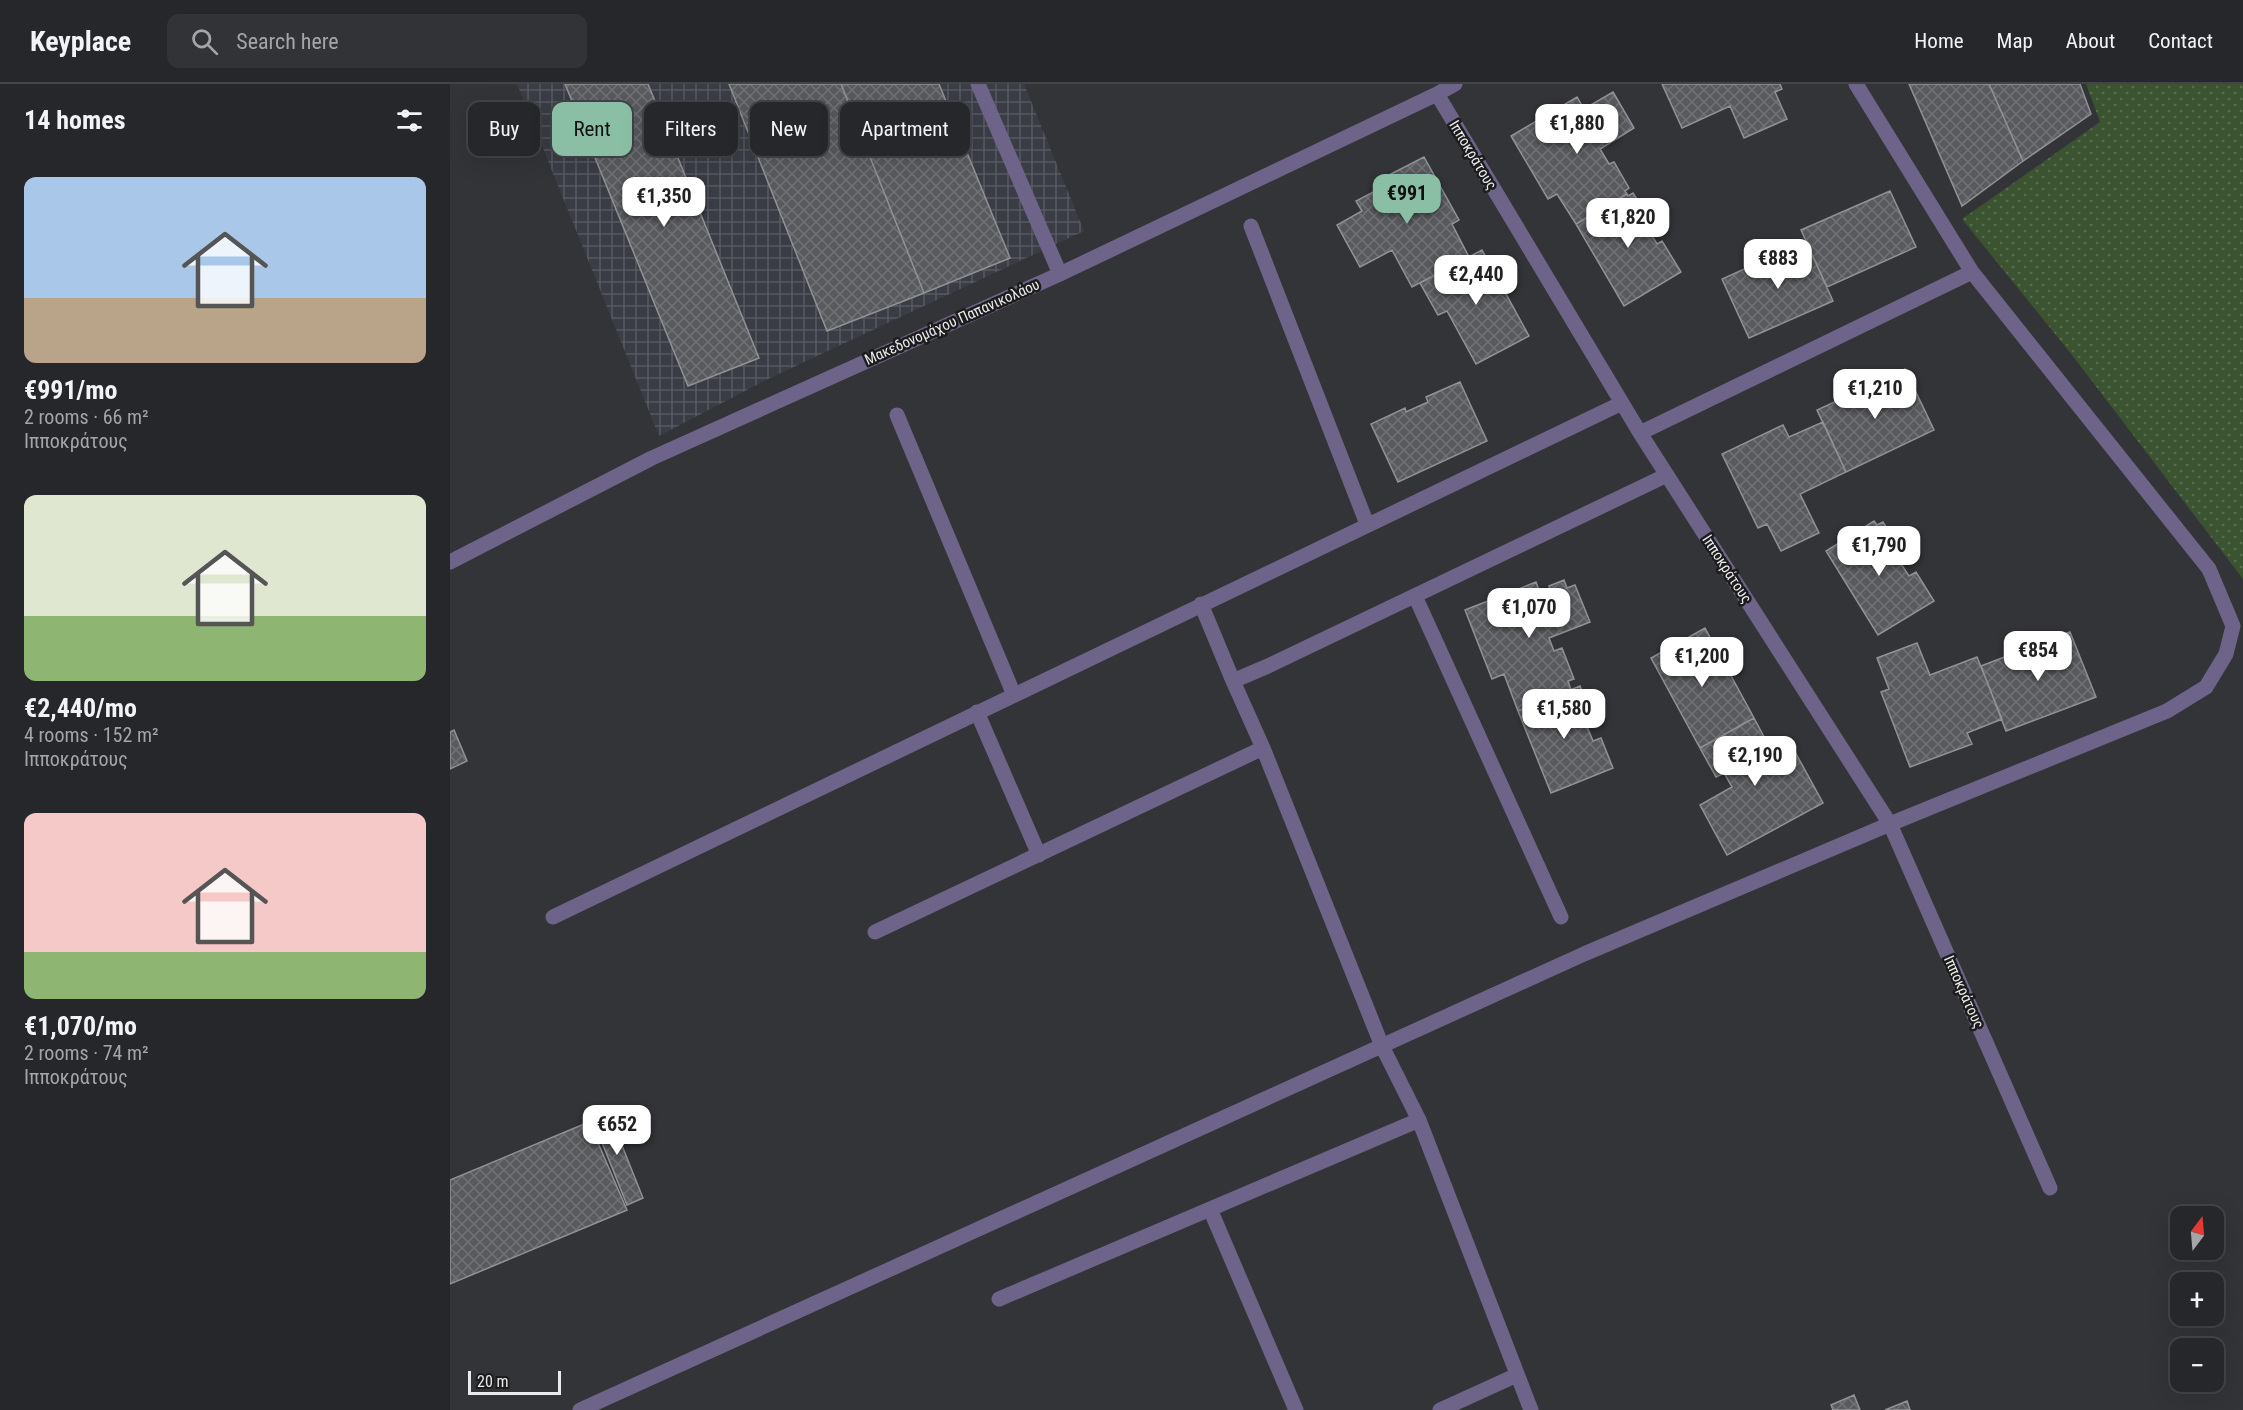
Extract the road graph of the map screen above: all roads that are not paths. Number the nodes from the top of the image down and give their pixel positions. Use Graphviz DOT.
graph roads {
  1 [pos="978,84"];
  2 [pos="1455,84"];
  3 [pos="1856,84"];
  4 [pos="1437,94"];
  5 [pos="1251,226"];
  6 [pos="1972,272"];
  7 [pos="1060,274"];
  8 [pos="1622,403"];
  9 [pos="897,415"];
  10 [pos="1640,433"];
  11 [pos="1667,475"];
  12 [pos="1367,524"];
  13 [pos="450,562"];
  14 [pos="1415,596"];
  15 [pos="1201,604"];
  16 [pos="1233,681"];
  17 [pos="1014,695"];
  18 [pos="977,712"];
  19 [pos="1263,748"];
  20 [pos="1890,824"];
  21 [pos="1039,855"];
  22 [pos="553,917"];
  23 [pos="1562,917"];
  24 [pos="875,932"];
  25 [pos="1382,1046"];
  26 [pos="1419,1120"];
  27 [pos="2050,1188"];
  28 [pos="1210,1209"];
  29 [pos="999,1299"];
  30 [pos="1517,1375"];
  31 [pos="580,1410"];
  32 [pos="1296,1410"];
  33 [pos="1440,1410"];
  34 [pos="1531,1410"];
  1 -- 7 [label="street"];
  2 -- 4 [label="street, Μακεδονομάχου Παπανικολάου"];
  3 -- 6 [label="street"];
  4 -- 7 [label="street, Μακεδονομάχου Παπανικολάου"];
  4 -- 8 [label="street, Ιπποκράτους"];
  5 -- 12 [label="street"];
  6 -- 10 [label="street"];
  6 -- 20 [label="street"];
  7 -- 13 [label="street, Μακεδονομάχου Παπανικολάου"];
  8 -- 10 [label="street, Ιπποκράτους"];
  8 -- 12 [label="street"];
  9 -- 17 [label="street"];
  10 -- 11 [label="street, Ιπποκράτους"];
  11 -- 14 [label="street"];
  11 -- 20 [label="street, Ιπποκράτους"];
  12 -- 15 [label="street"];
  14 -- 16 [label="street"];
  14 -- 23 [label="street"];
  15 -- 16 [label="street"];
  15 -- 17 [label="street"];
  16 -- 19 [label="street"];
  17 -- 18 [label="street"];
  18 -- 21 [label="street"];
  18 -- 22 [label="street"];
  19 -- 21 [label="street"];
  19 -- 25 [label="street"];
  20 -- 25 [label="street"];
  20 -- 27 [label="street, Ιπποκράτους"];
  21 -- 24 [label="street"];
  25 -- 26 [label="street"];
  25 -- 31 [label="street"];
  26 -- 28 [label="street"];
  26 -- 30 [label="street"];
  28 -- 29 [label="street"];
  28 -- 32 [label="street"];
  30 -- 33 [label="street"];
  30 -- 34 [label="street"];
}
